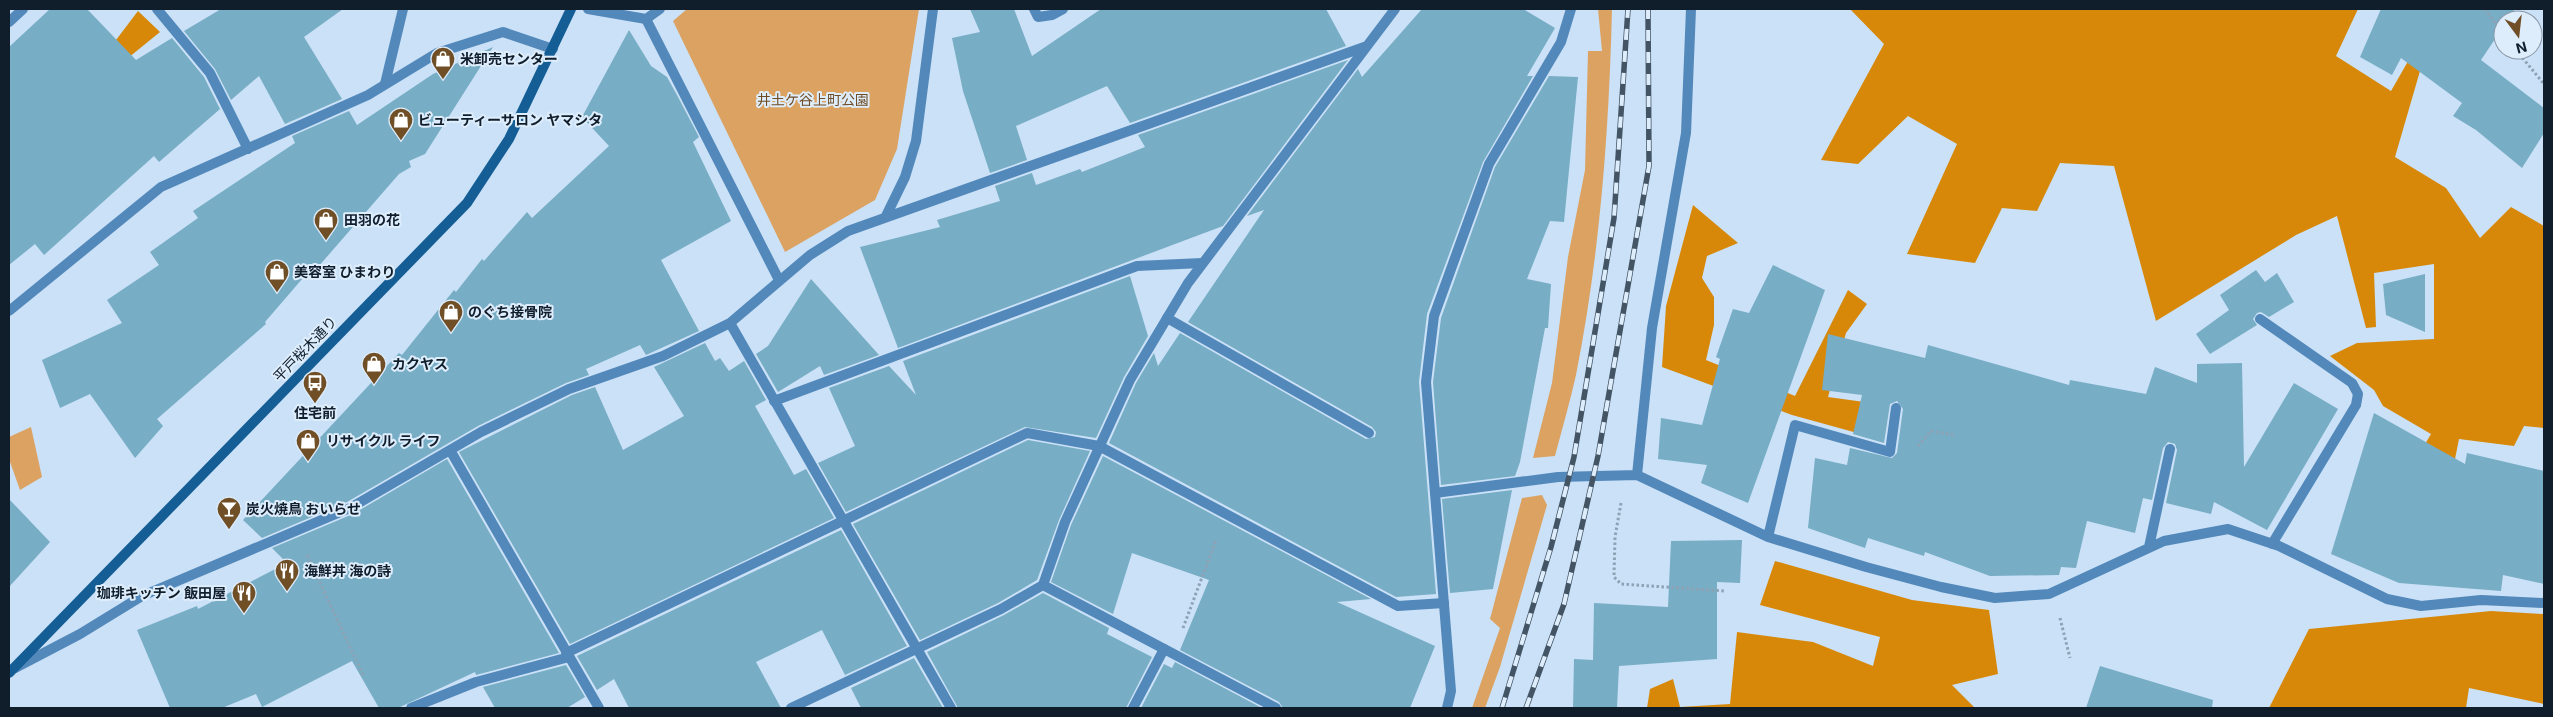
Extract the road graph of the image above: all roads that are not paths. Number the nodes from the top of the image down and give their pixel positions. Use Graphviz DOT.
graph roads {
  1 [pos="23,9"];
  2 [pos="157,9"];
  3 [pos="403,9"];
  4 [pos="571,9"];
  5 [pos="588,9"];
  6 [pos="660,9"];
  7 [pos="933,9"];
  8 [pos="1034,9"];
  9 [pos="1062,9"];
  10 [pos="1395,9"];
  11 [pos="1571,9"];
  12 [pos="1691,9"];
  13 [pos="646,19"];
  14 [pos="9,22"];
  15 [pos="1367,46"];
  16 [pos="553,49"];
  17 [pos="385,84"];
  18 [pos="248,149"];
  19 [pos="886,216"];
  20 [pos="1202,263"];
  21 [pos="779,280"];
  22 [pos="9,311"];
  23 [pos="1167,318"];
  24 [pos="2260,319"];
  25 [pos="730,323"];
  26 [pos="774,401"];
  27 [pos="1896,408"];
  28 [pos="1368,433"];
  29 [pos="1099,446"];
  30 [pos="2170,449"];
  31 [pos="450,450"];
  32 [pos="1637,475"];
  33 [pos="1435,493"];
  34 [pos="843,521"];
  35 [pos="1768,537"];
  36 [pos="2272,544"];
  37 [pos="2149,547"];
  38 [pos="1043,585"];
  39 [pos="1444,603"];
  40 [pos="2544,603"];
  41 [pos="917,648"];
  42 [pos="1168,651"];
  43 [pos="568,655"];
  44 [pos="10,671"];
  45 [pos="412,708"];
  46 [pos="599,708"];
  47 [pos="791,708"];
  48 [pos="951,708"];
  49 [pos="1133,708"];
  50 [pos="1276,708"];
  51 [pos="1447,708"];
  1 -- 14 [label="street"];
  2 -- 18 [label="street"];
  3 -- 17 [label="street"];
  4 -- 16 [label="main road, 平戸桜木通り"];
  5 -- 13 [label="street"];
  6 -- 13 [label="street"];
  7 -- 19 [label="street"];
  8 -- 9 [label="street"];
  10 -- 15 [label="street"];
  11 -- 33 [label="street"];
  12 -- 32 [label="street"];
  13 -- 21 [label="street"];
  15 -- 19 [label="street"];
  15 -- 20 [label="street"];
  16 -- 17 [label="street"];
  16 -- 44 [label="main road, 平戸桜木通り"];
  17 -- 18 [label="street"];
  18 -- 22 [label="street"];
  19 -- 21 [label="street"];
  20 -- 23 [label="street"];
  20 -- 26 [label="street"];
  21 -- 25 [label="street"];
  23 -- 28 [label="street"];
  23 -- 29 [label="street"];
  24 -- 36 [label="street"];
  25 -- 26 [label="street"];
  25 -- 31 [label="street"];
  26 -- 34 [label="street"];
  27 -- 35 [label="street"];
  29 -- 34 [label="street"];
  29 -- 38 [label="street"];
  29 -- 39 [label="street"];
  30 -- 37 [label="street"];
  31 -- 43 [label="street"];
  31 -- 44 [label="street"];
  32 -- 33 [label="street"];
  32 -- 35 [label="street"];
  33 -- 39 [label="street"];
  34 -- 41 [label="street"];
  34 -- 43 [label="street"];
  35 -- 37 [label="street"];
  36 -- 37 [label="street"];
  36 -- 40 [label="street"];
  38 -- 41 [label="street"];
  38 -- 42 [label="street"];
  39 -- 51 [label="street"];
  41 -- 47 [label="street"];
  41 -- 48 [label="street"];
  42 -- 49 [label="street"];
  42 -- 50 [label="street"];
  43 -- 45 [label="street"];
  43 -- 46 [label="street"];
}
